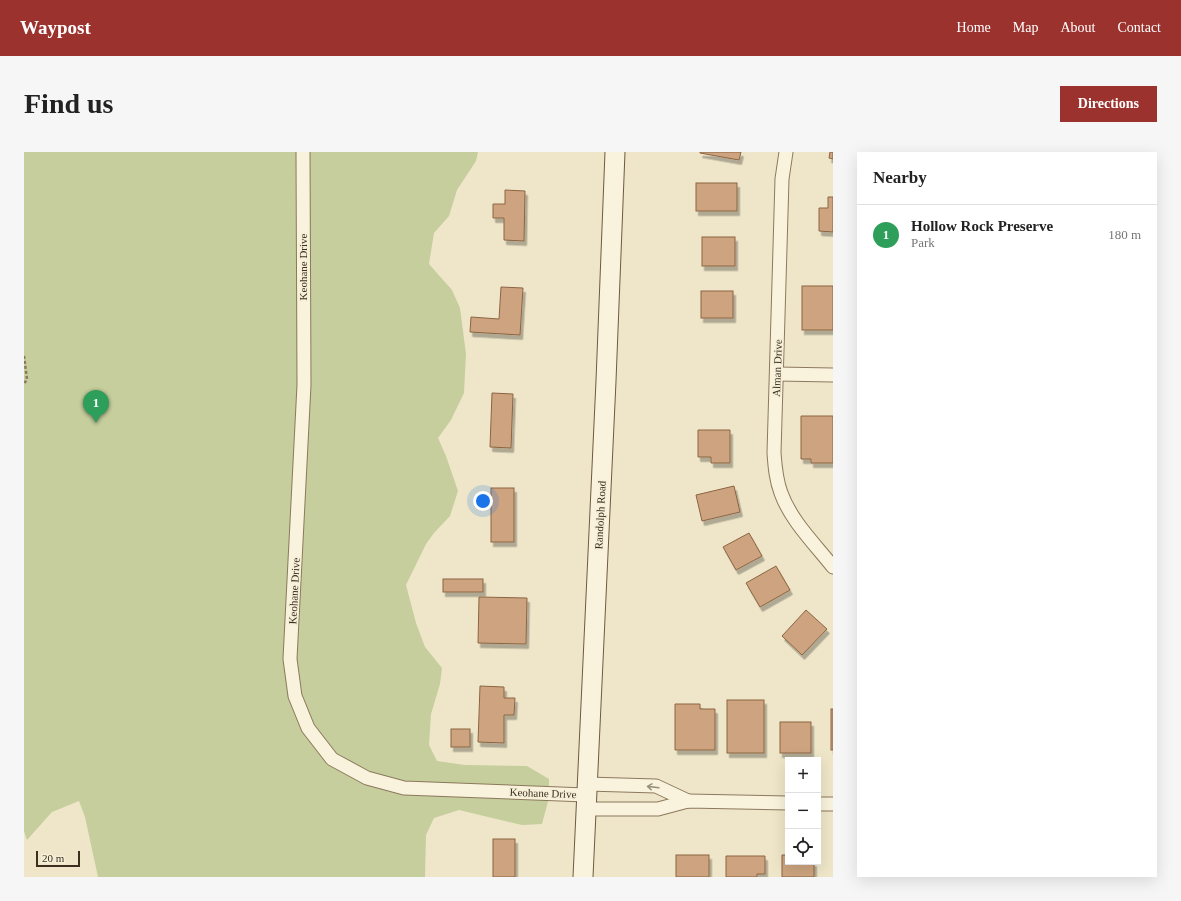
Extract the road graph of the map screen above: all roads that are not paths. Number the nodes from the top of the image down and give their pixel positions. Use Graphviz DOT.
graph roads {
  1 [pos="303,152"];
  2 [pos="615,152"];
  3 [pos="786,152"];
  4 [pos="777,374"];
  5 [pos="833,375"];
  6 [pos="833,567"];
  7 [pos="586,796"];
  8 [pos="688,801"];
  9 [pos="785,803"];
  10 [pos="821,804"];
  11 [pos="833,804"];
  12 [pos="583,877"];
  1 -- 7 [label="street, Keohane Drive"];
  2 -- 7 [label="street, Randolph Road"];
  3 -- 4 [label="street, Alman Drive"];
  4 -- 5 [label="street"];
  4 -- 6 [label="street, Alman Drive"];
  7 -- 8 [label="street, Keohane Drive"];
  8 -- 7 [label="street, Keohane Drive, one-way"];
  7 -- 12 [label="street, Randolph Road"];
  8 -- 9 [label="street, Keohane Drive"];
  10 -- 11 [label="street"];
}
